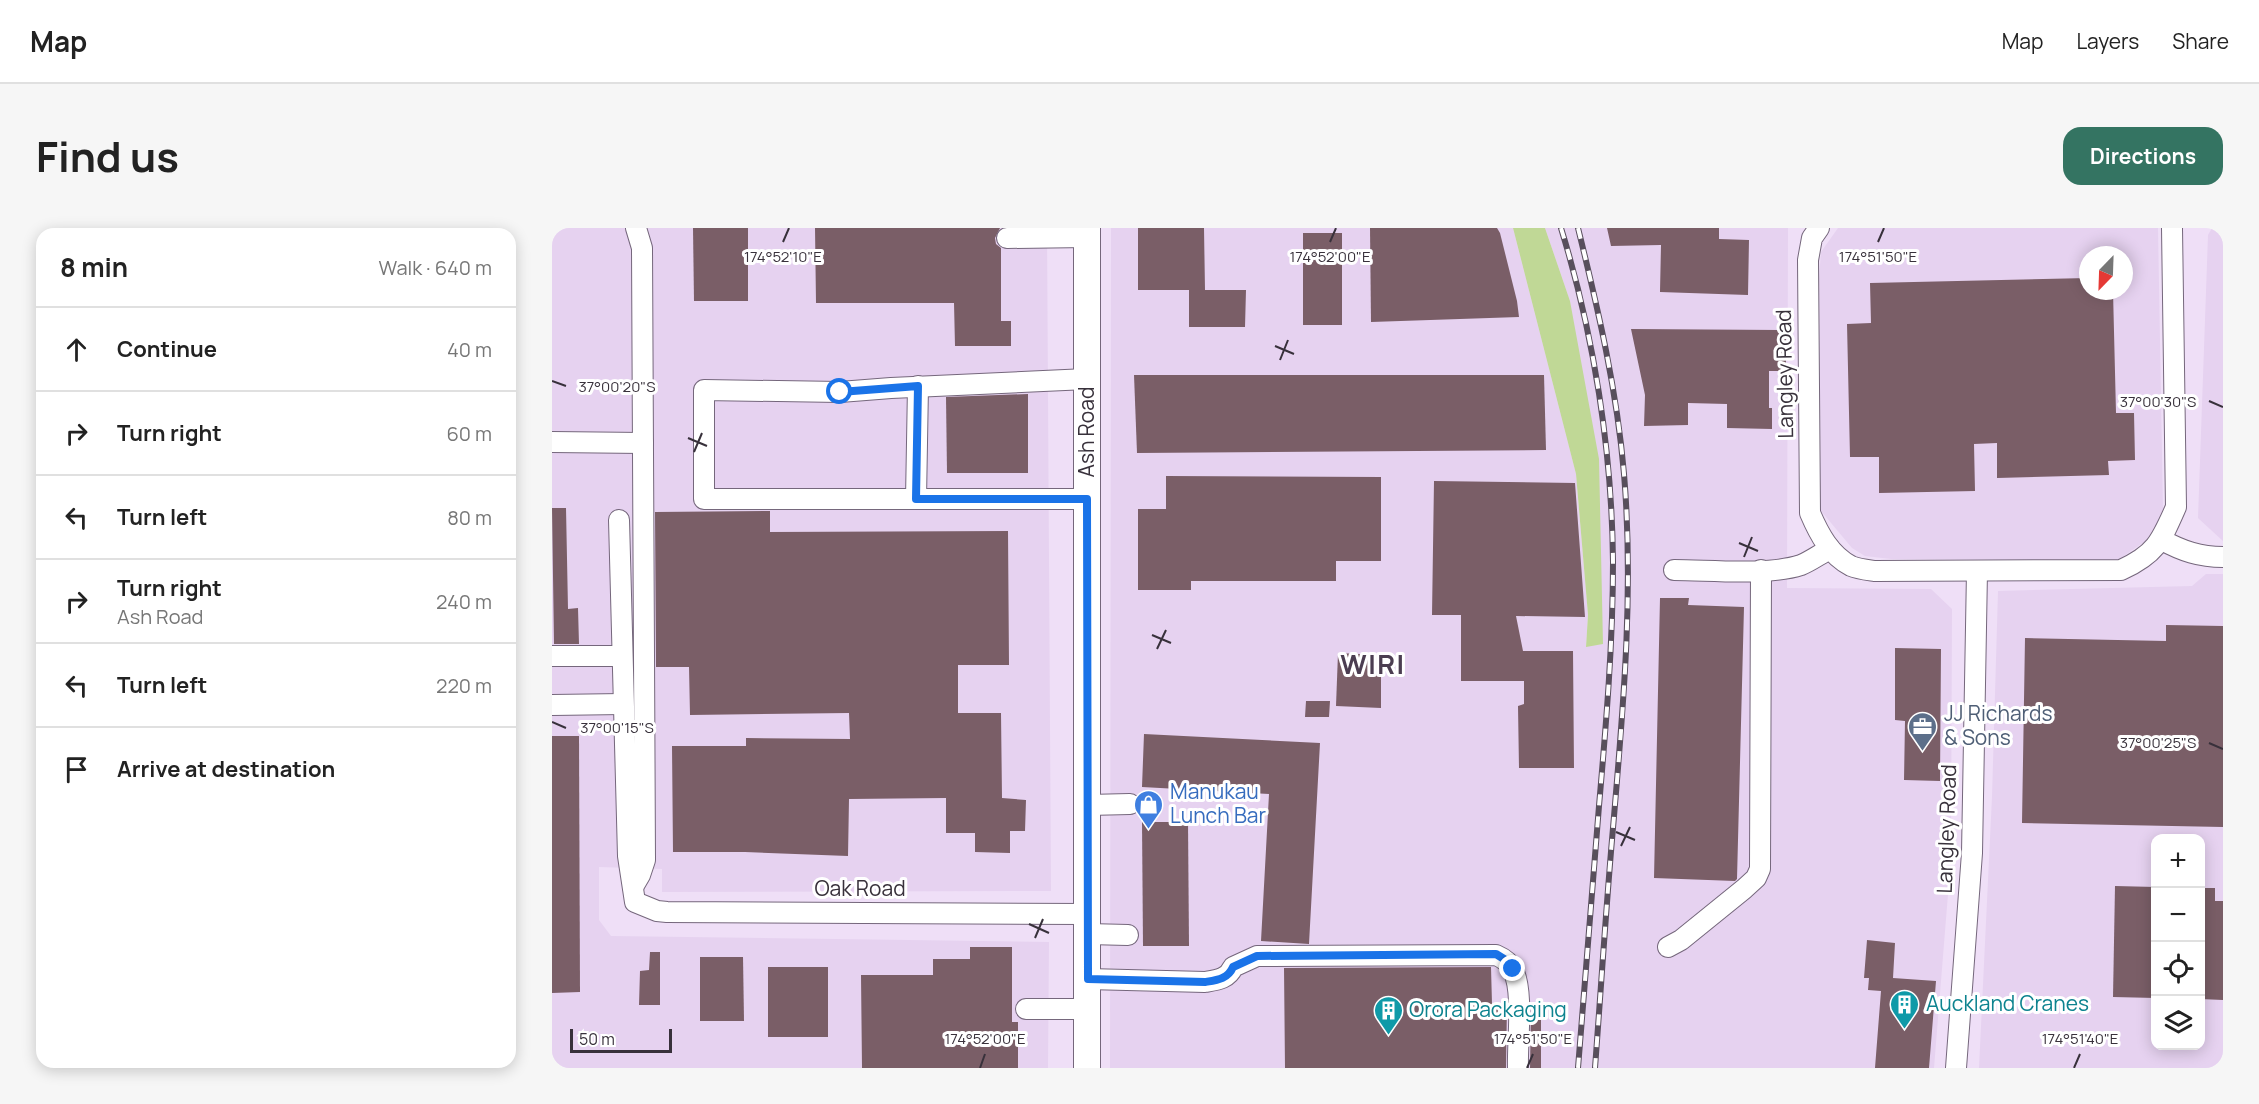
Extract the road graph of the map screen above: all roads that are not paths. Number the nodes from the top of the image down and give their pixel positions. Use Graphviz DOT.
graph roads {
  1 [pos="636,228"];
  2 [pos="1820,228"];
  3 [pos="2172,228"];
  4 [pos="1087,233"];
  5 [pos="1006,238"];
  6 [pos="1087,379"];
  7 [pos="918,386"];
  8 [pos="552,441"];
  9 [pos="643,443"];
  10 [pos="916,499"];
  11 [pos="1087,499"];
  12 [pos="619,520"];
  13 [pos="2162,540"];
  14 [pos="1830,549"];
  15 [pos="2223,557"];
  16 [pos="1674,570"];
  17 [pos="1761,570"];
  18 [pos="1977,571"];
  19 [pos="552,656"];
  20 [pos="622,656"];
  21 [pos="623,704"];
  22 [pos="552,705"];
  23 [pos="1130,804"];
  24 [pos="1088,805"];
  25 [pos="634,895"];
  26 [pos="1087,924"];
  27 [pos="1128,935"];
  28 [pos="1668,947"];
  29 [pos="1088,979"];
  30 [pos="1026,1009"];
  31 [pos="1088,1009"];
  32 [pos="1088,1068"];
  33 [pos="1518,1068"];
  34 [pos="1956,1068"];
  1 -- 9 [label="street"];
  2 -- 14 [label="street, Langley Road"];
  3 -- 13 [label="street"];
  4 -- 5 [label="street"];
  4 -- 6 [label="main road, Ash Road"];
  6 -- 7 [label="street"];
  6 -- 11 [label="main road, Ash Road"];
  7 -- 10 [label="street"];
  7 -- 10 [label="street"];
  8 -- 9 [label="street"];
  9 -- 25 [label="street"];
  10 -- 11 [label="street"];
  11 -- 24 [label="main road, Ash Road"];
  12 -- 20 [label="street"];
  13 -- 15 [label="street"];
  13 -- 18 [label="street"];
  14 -- 17 [label="street"];
  14 -- 18 [label="street, Langley Road"];
  16 -- 17 [label="street"];
  17 -- 28 [label="street"];
  18 -- 34 [label="street, Langley Road"];
  19 -- 20 [label="street"];
  20 -- 21 [label="street"];
  21 -- 22 [label="street"];
  21 -- 25 [label="street"];
  23 -- 24 [label="street"];
  24 -- 26 [label="main road, Ash Road"];
  25 -- 26 [label="street, Oak Road"];
  26 -- 27 [label="street, Oak Road"];
  26 -- 29 [label="main road, Ash Road"];
  29 -- 31 [label="main road, Ash Road"];
  29 -- 33 [label="street"];
  30 -- 31 [label="street"];
  31 -- 32 [label="main road, Ash Road"];
}
